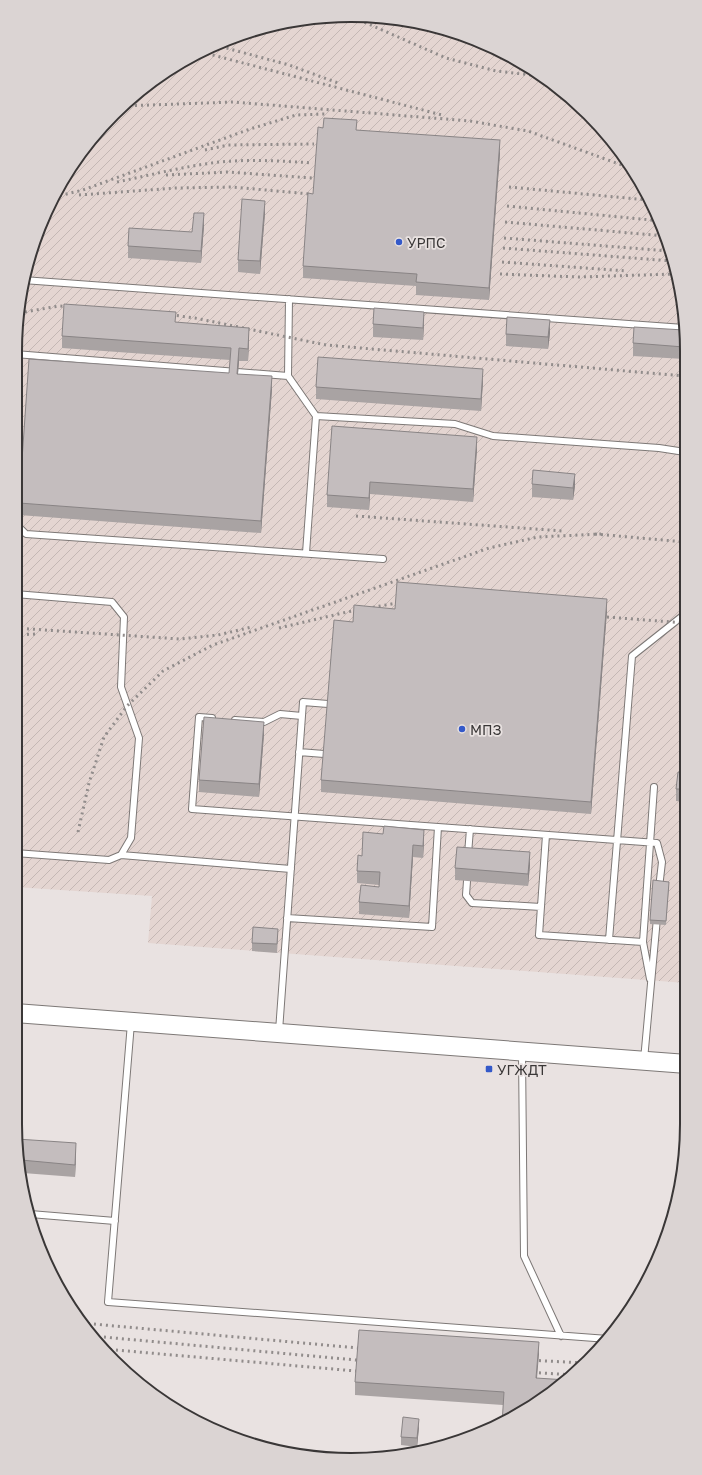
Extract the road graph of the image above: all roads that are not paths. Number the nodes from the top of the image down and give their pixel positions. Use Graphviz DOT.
graph roads {
  1 [pos="30,280"];
  2 [pos="289,299"];
  3 [pos="679,328"];
  4 [pos="22,355"];
  5 [pos="288,376"];
  6 [pos="316,416"];
  7 [pos="680,451"];
  8 [pos="22,530"];
  9 [pos="306,554"];
  10 [pos="383,559"];
  11 [pos="22,595"];
  12 [pos="680,618"];
  13 [pos="328,704"];
  14 [pos="302,716"];
  15 [pos="220,719"];
  16 [pos="228,719"];
  17 [pos="299,752"];
  18 [pos="324,754"];
  19 [pos="654,787"];
  20 [pos="294,817"];
  21 [pos="438,827"];
  22 [pos="470,829"];
  23 [pos="546,835"];
  24 [pos="617,840"];
  25 [pos="650,842"];
  26 [pos="22,854"];
  27 [pos="121,854"];
  28 [pos="468,860"];
  29 [pos="291,869"];
  30 [pos="466,881"];
  31 [pos="659,893"];
  32 [pos="541,907"];
  33 [pos="658,909"];
  34 [pos="287,918"];
  35 [pos="609,940"];
  36 [pos="643,942"];
  37 [pos="651,986"];
  38 [pos="22,1013"];
  39 [pos="131,1021"];
  40 [pos="279,1032"];
  41 [pos="522,1052"];
  42 [pos="644,1060"];
  43 [pos="680,1063"];
  44 [pos="35,1214"];
  45 [pos="115,1221"];
  46 [pos="561,1336"];
  47 [pos="600,1338"];
  1 -- 2 [label="lane"];
  2 -- 3 [label="lane"];
  2 -- 5 [label="lane"];
  4 -- 5 [label="lane"];
  5 -- 6 [label="lane"];
  6 -- 7 [label="lane"];
  6 -- 9 [label="lane"];
  8 -- 9 [label="lane"];
  9 -- 10 [label="lane"];
  11 -- 27 [label="lane"];
  12 -- 24 [label="lane"];
  13 -- 14 [label="lane"];
  14 -- 16 [label="lane"];
  14 -- 17 [label="lane"];
  15 -- 20 [label="lane"];
  17 -- 18 [label="lane"];
  17 -- 20 [label="lane"];
  19 -- 25 [label="lane"];
  20 -- 21 [label="lane"];
  20 -- 29 [label="lane"];
  21 -- 22 [label="lane"];
  21 -- 34 [label="lane"];
  22 -- 23 [label="lane"];
  22 -- 28 [label="lane"];
  23 -- 24 [label="lane"];
  23 -- 32 [label="lane"];
  24 -- 25 [label="lane"];
  24 -- 35 [label="lane"];
  25 -- 31 [label="lane"];
  25 -- 36 [label="lane"];
  26 -- 27 [label="lane"];
  27 -- 29 [label="lane"];
  29 -- 34 [label="lane"];
  30 -- 32 [label="lane"];
  32 -- 35 [label="lane"];
  33 -- 37 [label="lane"];
  34 -- 40 [label="lane"];
  35 -- 36 [label="lane"];
  36 -- 37 [label="lane"];
  37 -- 42 [label="lane"];
  38 -- 39 [label="street"];
  39 -- 40 [label="street"];
  39 -- 45 [label="lane"];
  40 -- 41 [label="street"];
  41 -- 42 [label="street"];
  41 -- 46 [label="lane"];
  42 -- 43 [label="street"];
  44 -- 45 [label="lane"];
  45 -- 46 [label="lane"];
  46 -- 47 [label="lane"];
}
